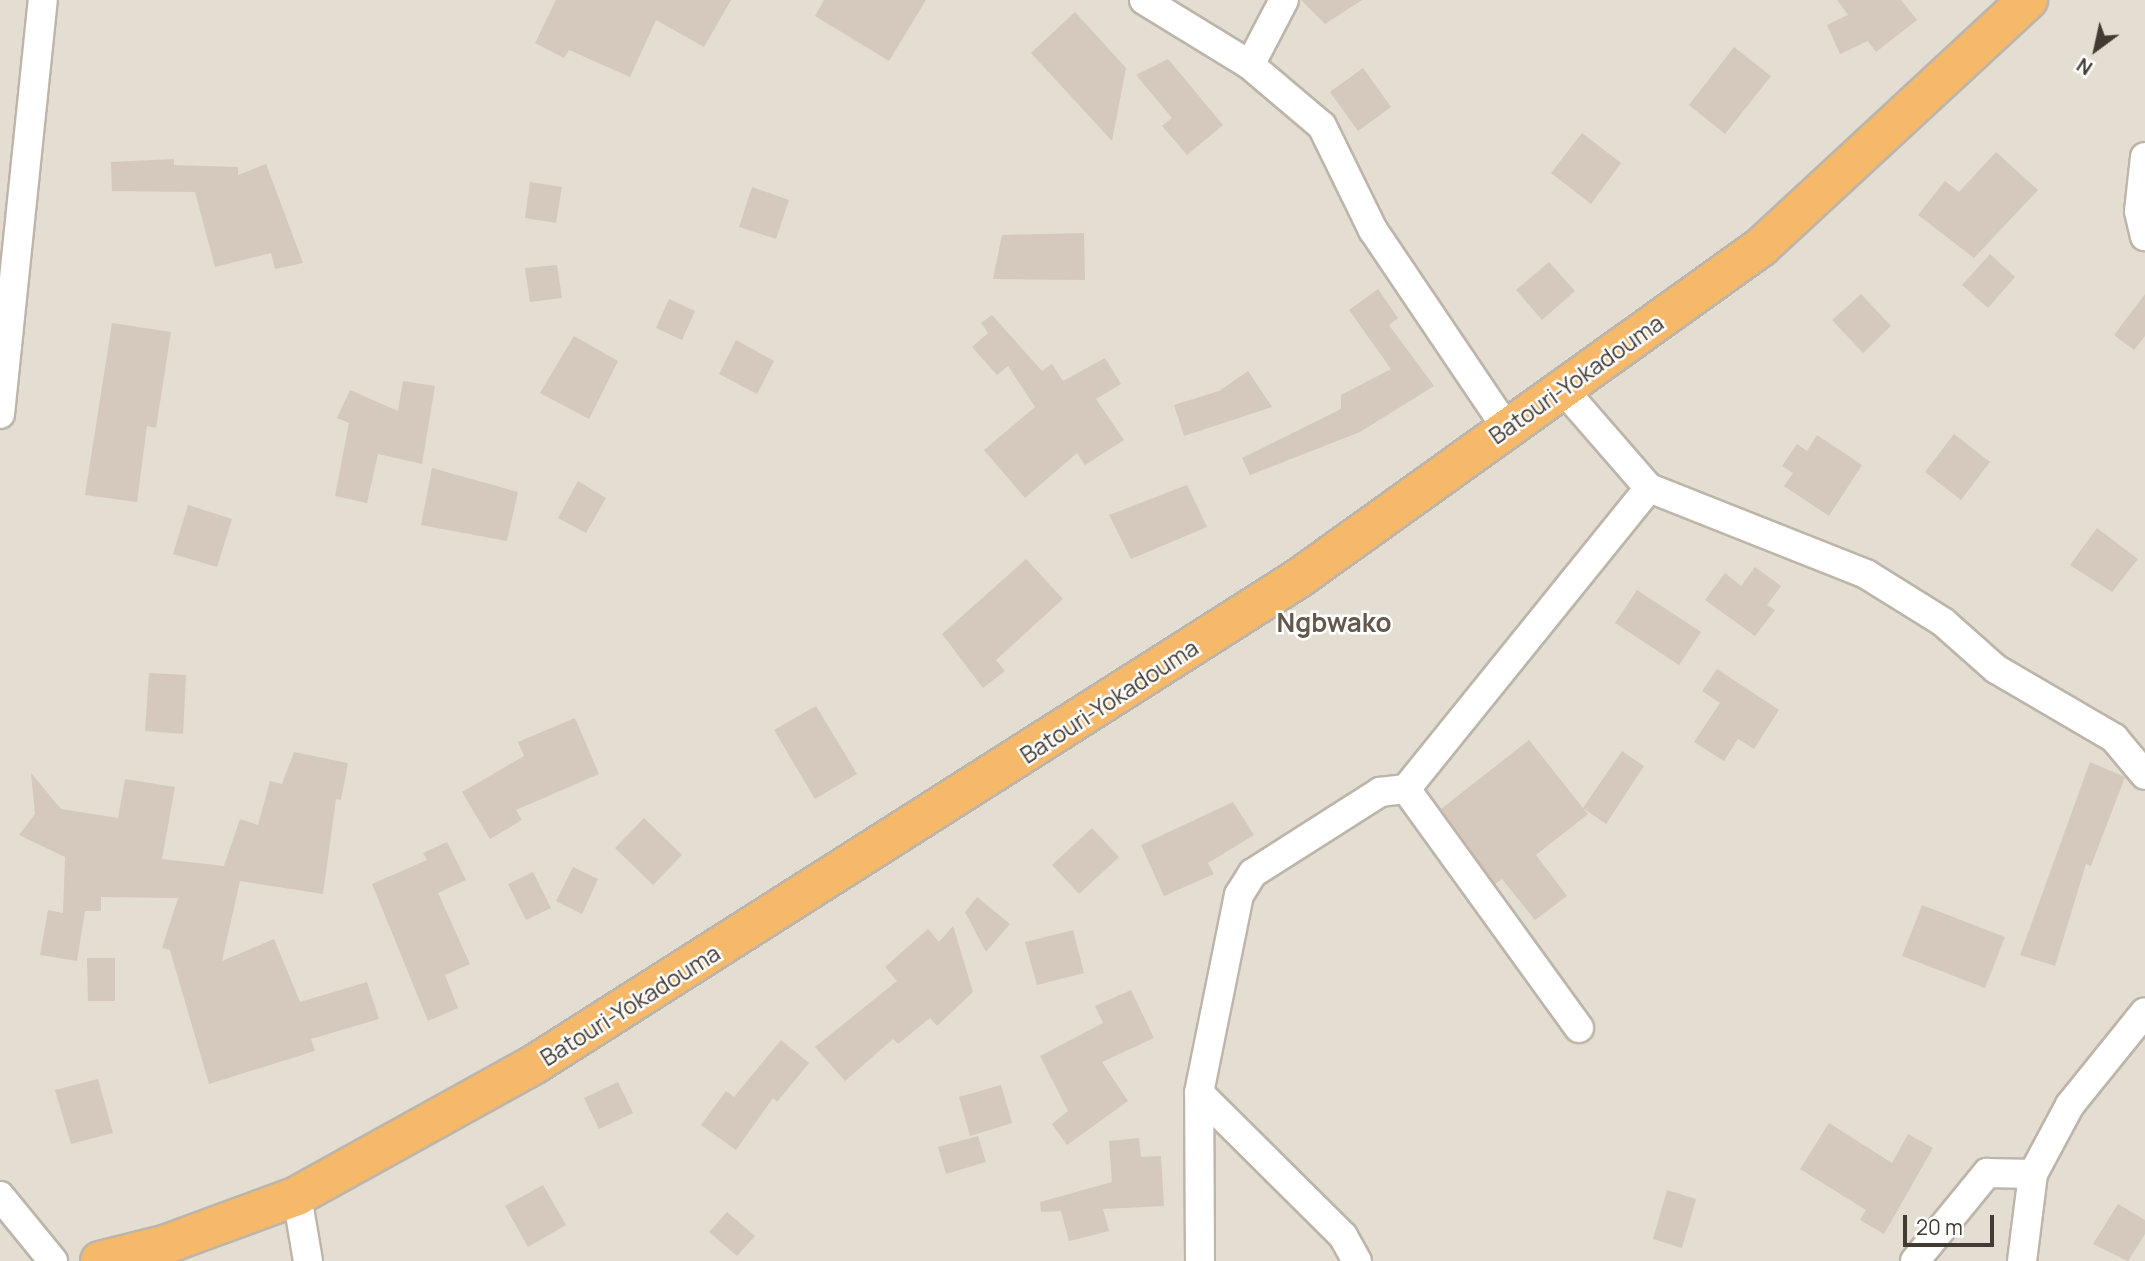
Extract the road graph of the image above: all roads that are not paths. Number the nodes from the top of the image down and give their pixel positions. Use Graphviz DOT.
graph roads {
  1 [pos="43,0"];
  2 [pos="1144,0"];
  3 [pos="1284,0"];
  4 [pos="2028,0"];
  5 [pos="1250,65"];
  6 [pos="2145,157"];
  7 [pos="2145,236"];
  8 [pos="1563,389"];
  9 [pos="0,414"];
  10 [pos="1506,427"];
  11 [pos="1649,488"];
  12 [pos="2145,775"];
  13 [pos="1406,789"];
  14 [pos="2145,1012"];
  15 [pos="1579,1028"];
  16 [pos="1199,1093"];
  17 [pos="2032,1174"];
  18 [pos="0,1196"];
  19 [pos="297,1196"];
  20 [pos="53,1261"];
  21 [pos="100,1261"];
  22 [pos="308,1261"];
  23 [pos="1200,1261"];
  24 [pos="1357,1261"];
  25 [pos="1915,1261"];
  26 [pos="2022,1261"];
  1 -- 9 [label="street"];
  2 -- 5 [label="street"];
  3 -- 5 [label="street"];
  4 -- 8 [label="highway, Batouri-Yokadouma"];
  5 -- 10 [label="street"];
  6 -- 7 [label="street"];
  8 -- 10 [label="highway, Batouri-Yokadouma"];
  8 -- 11 [label="street"];
  10 -- 19 [label="highway, Batouri-Yokadouma"];
  11 -- 12 [label="street"];
  11 -- 13 [label="street"];
  13 -- 15 [label="street"];
  13 -- 16 [label="street"];
  14 -- 17 [label="street"];
  16 -- 23 [label="street"];
  16 -- 24 [label="street"];
  17 -- 25 [label="street"];
  17 -- 26 [label="street"];
  18 -- 20 [label="street"];
  19 -- 21 [label="highway, Batouri-Yokadouma"];
  19 -- 22 [label="street"];
}
